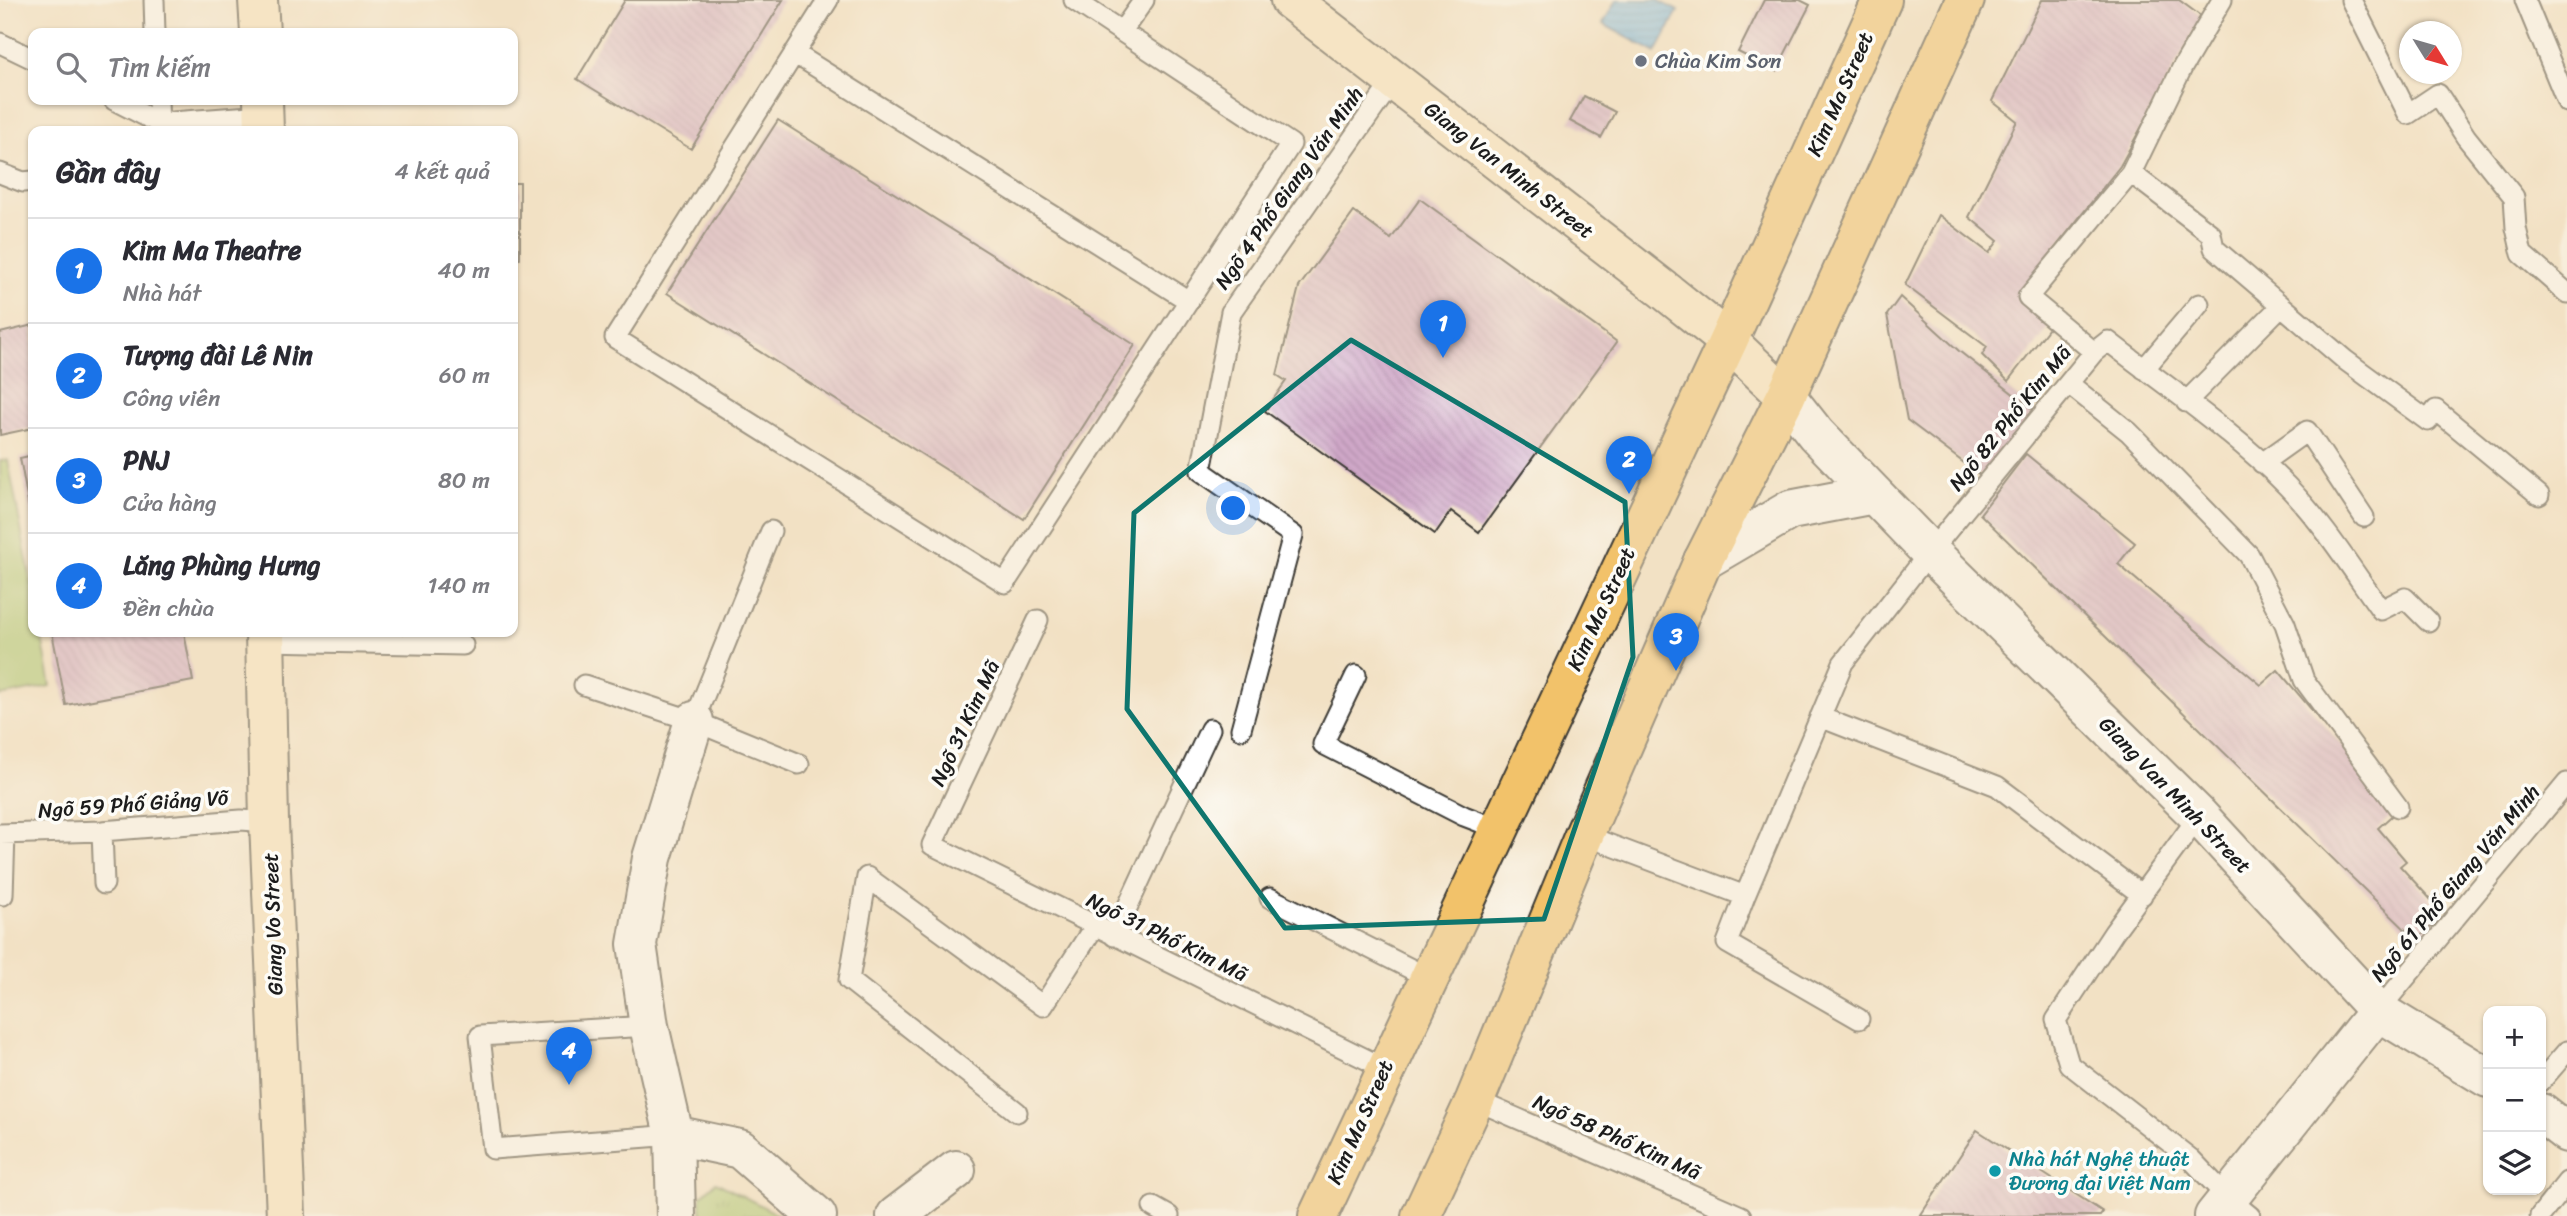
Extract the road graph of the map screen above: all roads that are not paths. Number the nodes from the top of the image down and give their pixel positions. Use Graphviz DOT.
graph roads {
  1 [pos="154,0"];
  2 [pos="258,0"];
  3 [pos="828,0"];
  4 [pos="1074,0"];
  5 [pos="1144,0"];
  6 [pos="1290,0"];
  7 [pos="1882,0"];
  8 [pos="1965,0"];
  9 [pos="2222,0"];
  10 [pos="2351,0"];
  11 [pos="2525,0"];
  12 [pos="155,28"];
  13 [pos="260,28"];
  14 [pos="1122,32"];
  15 [pos="0,43"];
  16 [pos="794,53"];
  17 [pos="28,57"];
  18 [pos="1393,81"];
  19 [pos="2567,102"];
  20 [pos="122,105"];
  21 [pos="158,105"];
  22 [pos="264,115"];
  23 [pos="157,126"];
  24 [pos="159,126"];
  25 [pos="168,126"];
  26 [pos="0,173"];
  27 [pos="2132,173"];
  28 [pos="28,181"];
  29 [pos="2567,292"];
  30 [pos="1189,301"];
  31 [pos="2199,304"];
  32 [pos="2281,306"];
  33 [pos="1728,341"];
  34 [pos="2094,352"];
  35 [pos="2144,369"];
  36 [pos="2069,384"];
  37 [pos="1786,396"];
  38 [pos="2186,402"];
  39 [pos="2262,463"];
  40 [pos="1874,494"];
  41 [pos="2539,495"];
  42 [pos="2364,517"];
  43 [pos="771,531"];
  44 [pos="1930,552"];
  45 [pos="1703,561"];
  46 [pos="1038,621"];
  47 [pos="2428,621"];
  48 [pos="265,637"];
  49 [pos="287,637"];
  50 [pos="463,645"];
  51 [pos="1356,676"];
  52 [pos="584,685"];
  53 [pos="1820,717"];
  54 [pos="694,721"];
  55 [pos="1210,729"];
  56 [pos="1241,729"];
  57 [pos="799,764"];
  58 [pos="2567,783"];
  59 [pos="2398,807"];
  60 [pos="2199,816"];
  61 [pos="269,822"];
  62 [pos="1498,829"];
  63 [pos="103,831"];
  64 [pos="2,834"];
  65 [pos="1584,835"];
  66 [pos="932,845"];
  67 [pos="104,884"];
  68 [pos="3,895"];
  69 [pos="2142,895"];
  70 [pos="1745,896"];
  71 [pos="1270,898"];
  72 [pos="1094,928"];
  73 [pos="1114,936"];
  74 [pos="1427,977"];
  75 [pos="2378,1011"];
  76 [pos="1859,1019"];
  77 [pos="649,1026"];
  78 [pos="2567,1051"];
  79 [pos="1384,1068"];
  80 [pos="2483,1075"];
  81 [pos="2546,1075"];
  82 [pos="1475,1100"];
  83 [pos="1017,1112"];
  84 [pos="2546,1117"];
  85 [pos="2567,1133"];
  86 [pos="674,1135"];
  87 [pos="956,1170"];
  88 [pos="2567,1182"];
  89 [pos="2231,1210"];
  90 [pos="286,1216"];
  91 [pos="676,1216"];
  92 [pos="817,1216"];
  93 [pos="896,1216"];
  94 [pos="1318,1216"];
  95 [pos="1421,1216"];
  96 [pos="1741,1216"];
  97 [pos="2540,1216"];
  1 -- 12 [label="lane"];
  2 -- 13 [label="main road"];
  3 -- 16 [label="lane"];
  4 -- 14 [label="lane"];
  5 -- 14 [label="lane"];
  6 -- 18 [label="main road, Giang Van Minh Street"];
  7 -- 33 [label="main road, Kim Ma Street"];
  8 -- 37 [label="main road"];
  9 -- 27 [label="lane, Ngõ 82 Phố Kim Mã"];
  10 -- 29 [label="lane"];
  11 -- 19 [label="lane"];
  14 -- 30 [label="lane"];
  15 -- 17 [label="lane"];
  16 -- 30 [label="lane"];
  16 -- 30 [label="lane"];
  18 -- 33 [label="main road, Giang Van Minh Street"];
  18 -- 56 [label="lane, Ngõ 4 Phố Giang Văn Minh"];
  20 -- 23 [label="lane"];
  21 -- 24 [label="lane"];
  22 -- 25 [label="lane"];
  26 -- 28 [label="lane"];
  27 -- 32 [label="lane"];
  27 -- 34 [label="lane, Ngõ 82 Phố Kim Mã"];
  31 -- 35 [label="lane"];
  32 -- 38 [label="lane"];
  32 -- 41 [label="lane"];
  33 -- 37 [label="main road, Giang Van Minh Street"];
  33 -- 62 [label="main road, Kim Ma Street"];
  34 -- 35 [label="lane"];
  34 -- 36 [label="lane, Ngõ 82 Phố Kim Mã"];
  35 -- 38 [label="lane"];
  36 -- 44 [label="lane, Ngõ 82 Phố Kim Mã"];
  36 -- 59 [label="lane"];
  37 -- 40 [label="street, Giang Van Minh Street"];
  37 -- 45 [label="main road"];
  38 -- 39 [label="lane"];
  39 -- 42 [label="lane"];
  39 -- 47 [label="lane"];
  40 -- 44 [label="street, Giang Van Minh Street"];
  40 -- 45 [label="street"];
  43 -- 54 [label="lane"];
  44 -- 53 [label="lane, Ngõ 82 Phố Kim Mã"];
  44 -- 60 [label="street, Giang Van Minh Street"];
  45 -- 65 [label="main road"];
  46 -- 66 [label="lane, Ngõ 31 Kim Mã"];
  48 -- 61 [label="main road, Giang Vo Street"];
  49 -- 50 [label="lane"];
  51 -- 62 [label="lane"];
  52 -- 54 [label="lane"];
  53 -- 69 [label="lane"];
  53 -- 70 [label="lane, Ngõ 82 Phố Kim Mã"];
  54 -- 57 [label="lane"];
  54 -- 77 [label="street"];
  55 -- 73 [label="lane"];
  58 -- 75 [label="lane, Ngõ 61 Phố Giang Văn Minh"];
  60 -- 69 [label="lane"];
  60 -- 75 [label="street, Giang Van Minh Street"];
  61 -- 63 [label="lane, Ngõ 59 Phố Giảng Võ"];
  61 -- 90 [label="main road, Giang Vo Street"];
  62 -- 74 [label="main road, Kim Ma Street"];
  63 -- 64 [label="lane, Ngõ 59 Phố Giảng Võ"];
  63 -- 67 [label="lane"];
  64 -- 68 [label="lane"];
  65 -- 70 [label="lane"];
  65 -- 82 [label="main road"];
  66 -- 72 [label="lane, Ngõ 31 Phố Kim Mã"];
  69 -- 89 [label="lane"];
  70 -- 76 [label="lane, Ngõ 82 Phố Kim Mã"];
  71 -- 74 [label="lane"];
  72 -- 73 [label="lane, Ngõ 31 Phố Kim Mã"];
  72 -- 83 [label="lane"];
  73 -- 79 [label="lane, Ngõ 31 Phố Kim Mã"];
  74 -- 79 [label="main road, Kim Ma Street"];
  75 -- 80 [label="street, Giang Van Minh Street"];
  75 -- 89 [label="street"];
  77 -- 86 [label="street"];
  77 -- 86 [label="lane"];
  78 -- 81 [label="lane"];
  79 -- 94 [label="main road, Kim Ma Street"];
  82 -- 95 [label="main road"];
  82 -- 96 [label="lane, Ngõ 58 Phố Kim Mã"];
  84 -- 85 [label="street"];
  86 -- 91 [label="street"];
  86 -- 92 [label="street"];
  87 -- 93 [label="street"];
  88 -- 97 [label="lane"];
}
